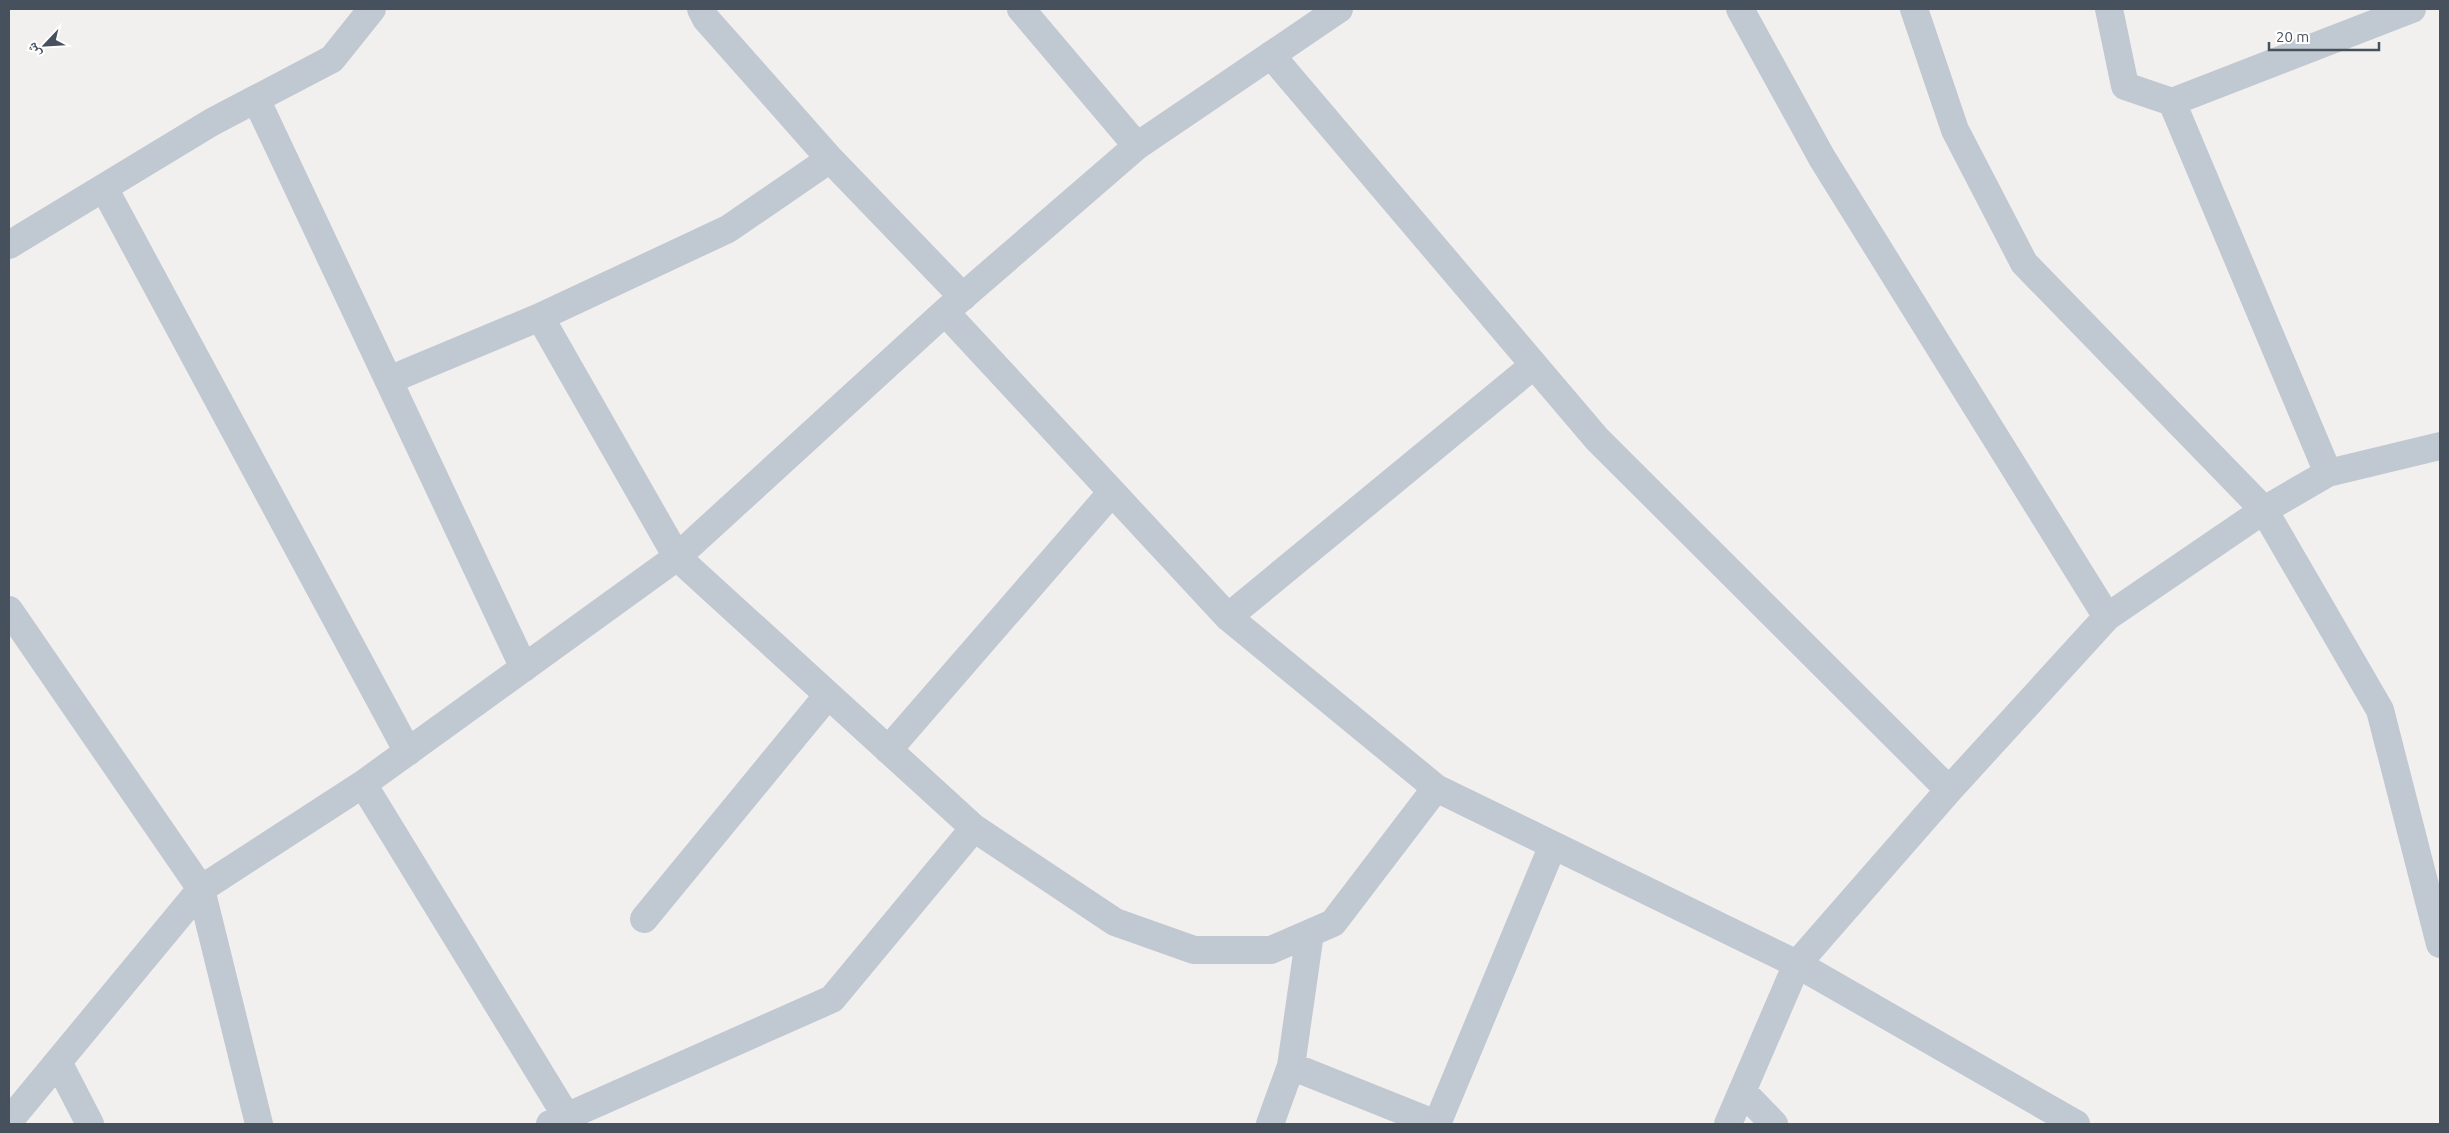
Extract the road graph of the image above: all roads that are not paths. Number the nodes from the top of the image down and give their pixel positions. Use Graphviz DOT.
graph roads {
  1 [pos="372,9"];
  2 [pos="701,9"];
  3 [pos="1021,9"];
  4 [pos="1339,9"];
  5 [pos="1740,9"];
  6 [pos="1914,9"];
  7 [pos="2109,9"];
  8 [pos="2412,9"];
  9 [pos="1271,55"];
  10 [pos="256,99"];
  11 [pos="2172,102"];
  12 [pos="1137,146"];
  13 [pos="830,159"];
  14 [pos="104,188"];
  15 [pos="9,245"];
  16 [pos="954,304"];
  17 [pos="540,317"];
  18 [pos="1534,364"];
  19 [pos="389,380"];
  20 [pos="2440,446"];
  21 [pos="2328,473"];
  22 [pos="1112,492"];
  23 [pos="2264,510"];
  24 [pos="678,557"];
  25 [pos="9,610"];
  26 [pos="1228,617"];
  27 [pos="2107,617"];
  28 [pos="524,668"];
  29 [pos="828,696"];
  30 [pos="888,750"];
  31 [pos="408,752"];
  32 [pos="363,784"];
  33 [pos="1436,788"];
  34 [pos="1949,790"];
  35 [pos="974,828"];
  36 [pos="1553,845"];
  37 [pos="201,889"];
  38 [pos="644,919"];
  39 [pos="1310,932"];
  40 [pos="2440,944"];
  41 [pos="1797,964"];
  42 [pos="58,1062"];
  43 [pos="1291,1066"];
  44 [pos="1742,1091"];
  45 [pos="9,1121"];
  46 [pos="562,1122"];
  47 [pos="90,1124"];
  48 [pos="259,1124"];
  49 [pos="1270,1124"];
  50 [pos="1436,1124"];
  51 [pos="1728,1124"];
  52 [pos="1774,1124"];
  53 [pos="2076,1124"];
  1 -- 10 [label="street"];
  2 -- 13 [label="street"];
  3 -- 12 [label="street"];
  4 -- 9 [label="street"];
  5 -- 27 [label="street"];
  6 -- 23 [label="street"];
  7 -- 11 [label="street"];
  8 -- 11 [label="street"];
  9 -- 12 [label="street"];
  9 -- 18 [label="street"];
  10 -- 14 [label="street"];
  10 -- 19 [label="street"];
  11 -- 21 [label="street"];
  12 -- 16 [label="street"];
  13 -- 16 [label="street"];
  13 -- 17 [label="street"];
  14 -- 15 [label="street"];
  14 -- 31 [label="street"];
  16 -- 22 [label="street"];
  16 -- 24 [label="street"];
  17 -- 19 [label="street"];
  17 -- 24 [label="street"];
  18 -- 26 [label="street"];
  18 -- 34 [label="street"];
  19 -- 28 [label="street"];
  20 -- 21 [label="street"];
  21 -- 23 [label="street"];
  22 -- 26 [label="street"];
  22 -- 30 [label="street"];
  23 -- 27 [label="street"];
  23 -- 40 [label="street"];
  24 -- 28 [label="street"];
  24 -- 29 [label="street"];
  25 -- 37 [label="street"];
  26 -- 33 [label="street"];
  27 -- 34 [label="street"];
  28 -- 31 [label="street"];
  29 -- 30 [label="street"];
  29 -- 38 [label="street"];
  30 -- 35 [label="street"];
  31 -- 32 [label="street"];
  32 -- 37 [label="street"];
  32 -- 46 [label="street"];
  33 -- 36 [label="street"];
  33 -- 39 [label="street"];
  34 -- 41 [label="street"];
  35 -- 39 [label="street"];
  35 -- 46 [label="street"];
  36 -- 41 [label="street"];
  36 -- 50 [label="street"];
  37 -- 42 [label="street"];
  37 -- 48 [label="street"];
  39 -- 43 [label="street"];
  41 -- 44 [label="street"];
  41 -- 53 [label="street"];
  42 -- 45 [label="street"];
  42 -- 47 [label="street"];
  43 -- 49 [label="street"];
  43 -- 50 [label="street"];
  44 -- 51 [label="street"];
  44 -- 52 [label="street"];
}
